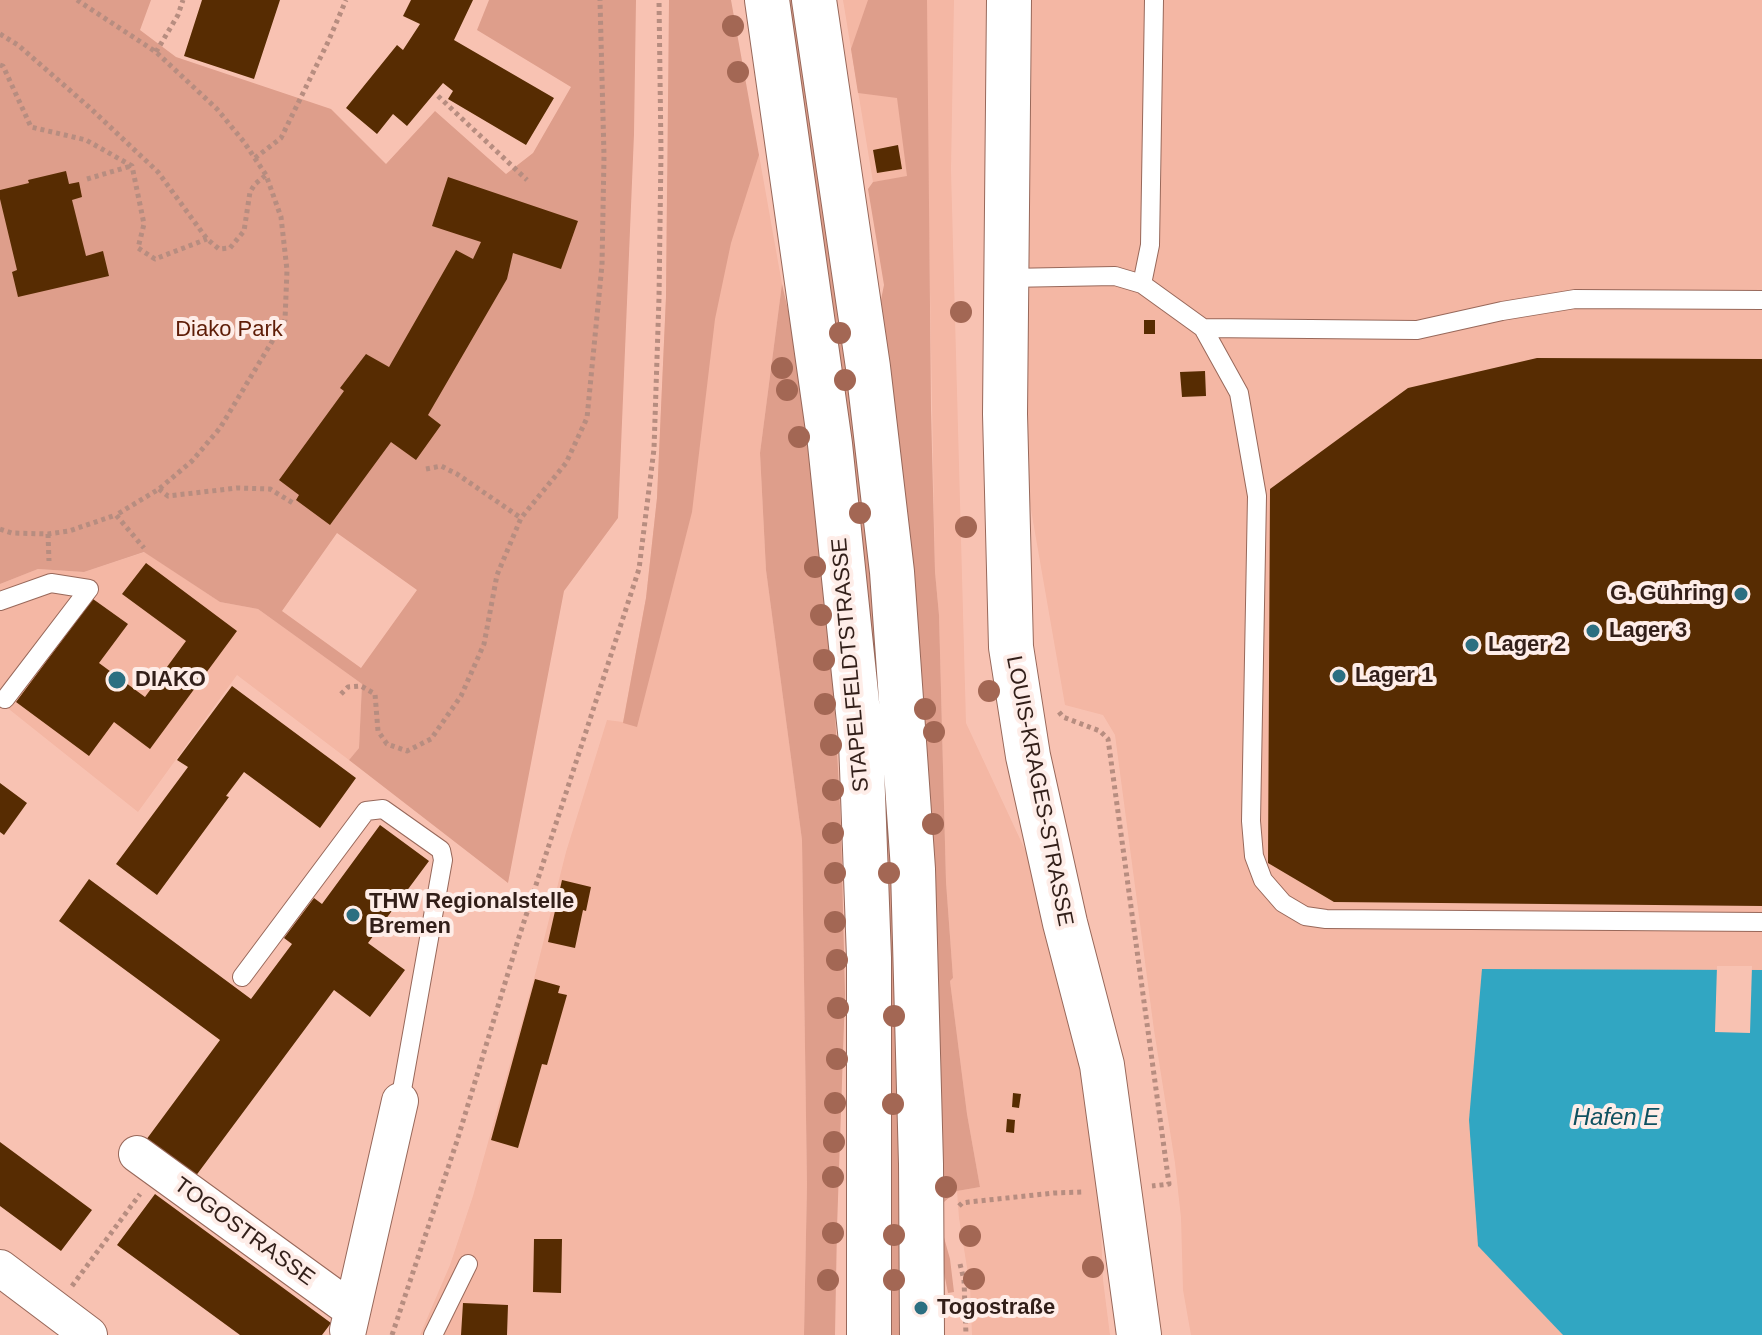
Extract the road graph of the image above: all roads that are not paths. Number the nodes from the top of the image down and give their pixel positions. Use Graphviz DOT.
graph roads {
  1 [pos="767,0"];
  2 [pos="814,0"];
  3 [pos="1009,0"];
  4 [pos="1154,0"];
  5 [pos="1007,278"];
  6 [pos="1142,284"];
  7 [pos="1762,300"];
  8 [pos="1203,328"];
  9 [pos="0,601"];
  10 [pos="5,699"];
  11 [pos="1762,922"];
  12 [pos="242,977"];
  13 [pos="400,1101"];
  14 [pos="147,1162"];
  15 [pos="468,1264"];
  16 [pos="0,1268"];
  17 [pos="349,1323"];
  18 [pos="89,1335"];
  19 [pos="433,1335"];
  20 [pos="869,1335"];
  21 [pos="922,1335"];
  22 [pos="1139,1335"];
  1 -- 20 [label="main road, STAPELFELDTSTRASSE"];
  2 -- 21 [label="main road, STAPELFELDTSTRASSE"];
  3 -- 5 [label="main road, LOUIS-KRAGES-STRASSE"];
  4 -- 6 [label="lane"];
  5 -- 6 [label="lane"];
  5 -- 22 [label="main road, LOUIS-KRAGES-STRASSE"];
  6 -- 8 [label="lane"];
  7 -- 8 [label="lane"];
  8 -- 11 [label="lane"];
  9 -- 10 [label="lane"];
  12 -- 13 [label="lane"];
  13 -- 17 [label="street, TOGOSTRASSE"];
  14 -- 17 [label="street, TOGOSTRASSE"];
  15 -- 19 [label="lane"];
  16 -- 18 [label="street"];
}
